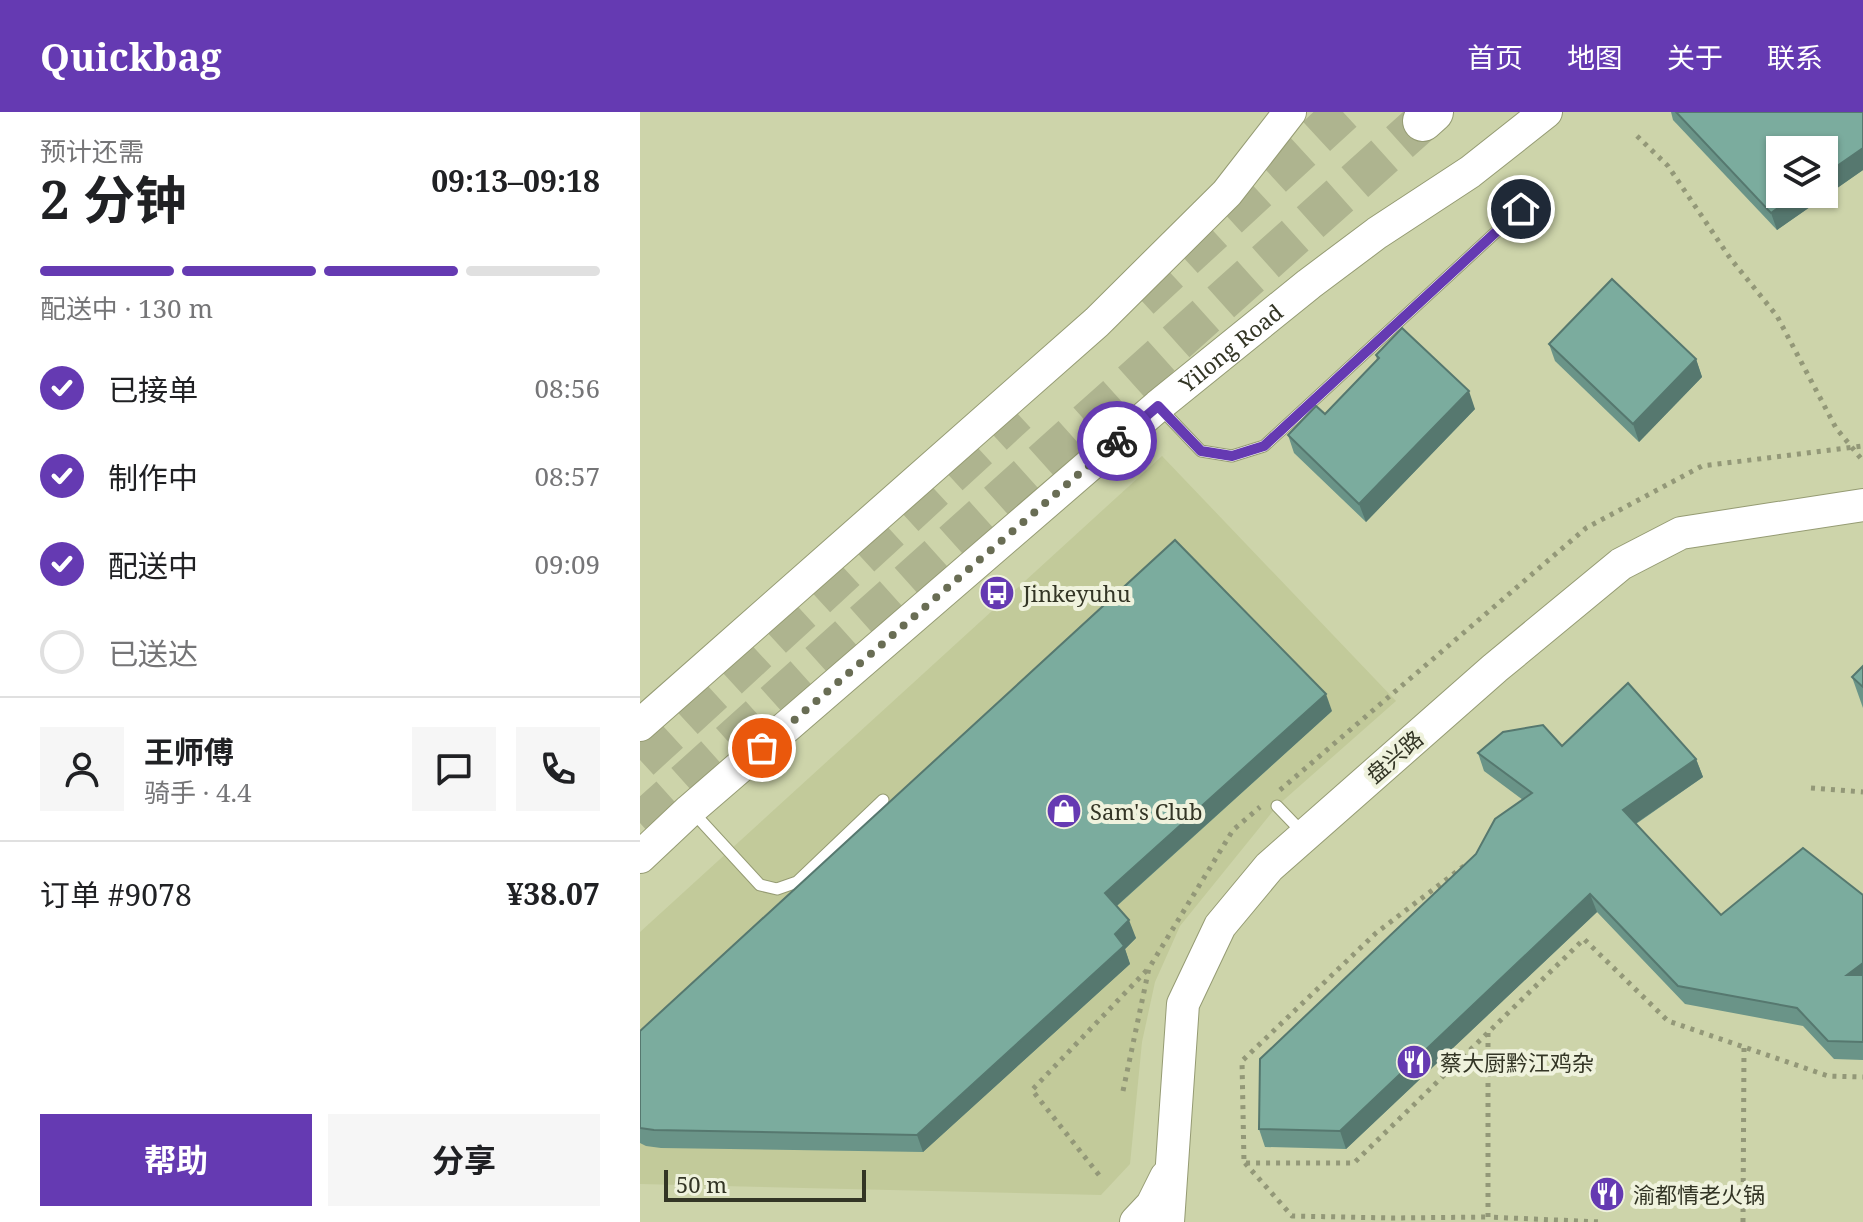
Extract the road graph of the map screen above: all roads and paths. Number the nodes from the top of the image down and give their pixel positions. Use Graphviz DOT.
graph roads {
  1 [pos="1290,112"];
  2 [pos="1546,112"];
  3 [pos="1637,136"];
  4 [pos="1521,209"];
  5 [pos="1158,406"];
  6 [pos="1863,461"];
  7 [pos="1863,505"];
  8 [pos="640,725"];
  9 [pos="1811,788"];
  10 [pos="1863,792"];
  11 [pos="883,800"];
  12 [pos="1277,806"];
  13 [pos="690,810"];
  14 [pos="1304,835"];
  15 [pos="640,857"];
  16 [pos="1465,866"];
  17 [pos="1149,968"];
  18 [pos="1488,1032"];
  19 [pos="1744,1047"];
  20 [pos="1863,1077"];
  21 [pos="1244,1163"];
  22 [pos="1171,1167"];
  23 [pos="1099,1175"];
  24 [pos="1488,1217"];
  25 [pos="1136,1222"];
  26 [pos="1168,1222"];
  27 [pos="1181,1222"];
  28 [pos="1601,1222"];
  29 [pos="1743,1222"];
  1 -- 8 [label="main road"];
  2 -- 5 [label="main road, Yilong Road"];
  3 -- 6 [label="path"];
  4 -- 5 [label="lane"];
  5 -- 13 [label="main road, Yilong Road"];
  7 -- 14 [label="main road, 盘兴路"];
  9 -- 10 [label="path"];
  11 -- 13 [label="lane"];
  12 -- 14 [label="lane"];
  13 -- 15 [label="main road, Yilong Road"];
  14 -- 22 [label="main road, 盘兴路"];
  16 -- 21 [label="path"];
  17 -- 23 [label="path"];
  18 -- 19 [label="path"];
  18 -- 21 [label="path"];
  18 -- 24 [label="path"];
  19 -- 20 [label="path"];
  19 -- 29 [label="path"];
  21 -- 24 [label="path"];
  22 -- 25 [label="main road"];
  22 -- 26 [label="main road, 盘兴路"];
  22 -- 27 [label="main road"];
  24 -- 28 [label="path"];
}
